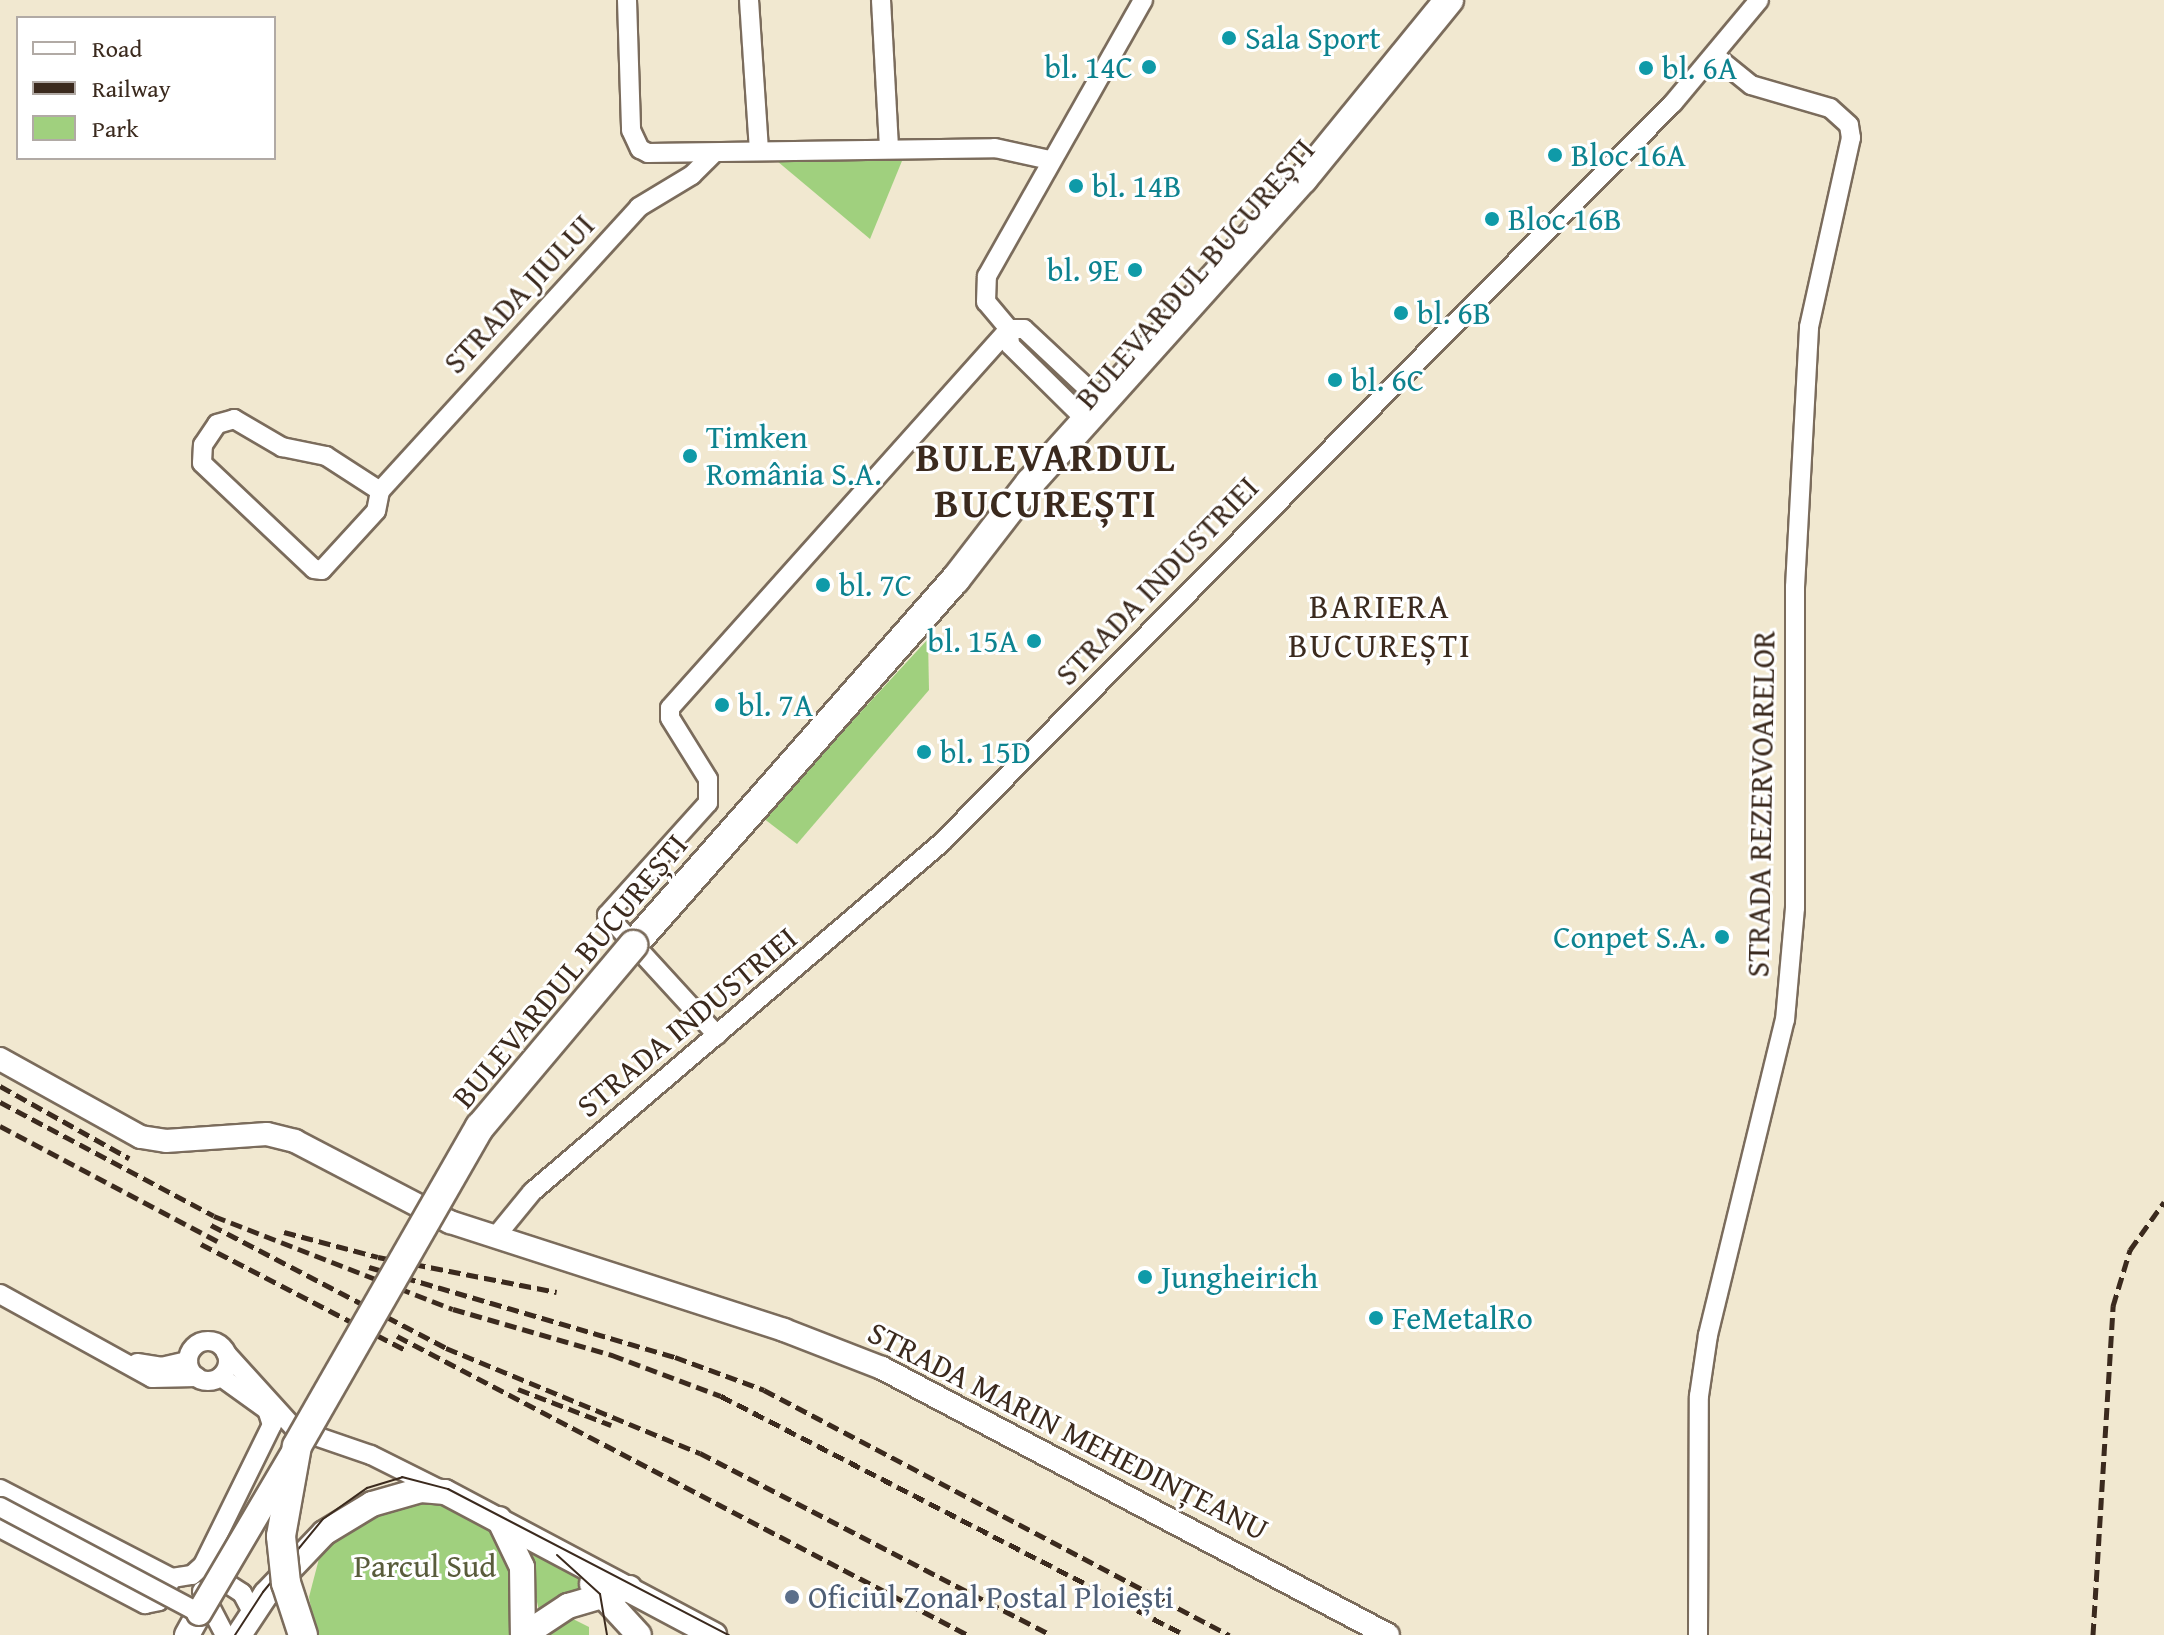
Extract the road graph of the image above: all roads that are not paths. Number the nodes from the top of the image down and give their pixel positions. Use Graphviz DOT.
graph roads {
  1 [pos="627,0"];
  2 [pos="749,0"];
  3 [pos="881,0"];
  4 [pos="1143,0"];
  5 [pos="1449,0"];
  6 [pos="1471,0"];
  7 [pos="1759,0"];
  8 [pos="1715,56"];
  9 [pos="889,147"];
  10 [pos="759,150"];
  11 [pos="714,153"];
  12 [pos="1050,160"];
  13 [pos="1009,329"];
  14 [pos="1094,411"];
  15 [pos="380,491"];
  16 [pos="955,580"];
  17 [pos="717,1035"];
  18 [pos="0,1059"];
  19 [pos="496,1236"];
  20 [pos="0,1294"];
  21 [pos="226,1353"];
  22 [pos="192,1369"];
  23 [pos="221,1377"];
  24 [pos="271,1431"];
  25 [pos="294,1436"];
  26 [pos="387,1462"];
  27 [pos="0,1489"];
  28 [pos="445,1492"];
  29 [pos="0,1507"];
  30 [pos="350,1516"];
  31 [pos="499,1519"];
  32 [pos="0,1528"];
  33 [pos="571,1557"];
  34 [pos="135,1559"];
  35 [pos="197,1571"];
  36 [pos="118,1573"];
  37 [pos="92,1578"];
  38 [pos="172,1578"];
  39 [pos="629,1588"];
  40 [pos="122,1594"];
  41 [pos="600,1594"];
  42 [pos="253,1601"];
  43 [pos="199,1613"];
  44 [pos="187,1635"];
  45 [pos="225,1635"];
  46 [pos="239,1635"];
  47 [pos="303,1635"];
  48 [pos="524,1635"];
  49 [pos="639,1635"];
  50 [pos="714,1635"];
  51 [pos="1388,1635"];
  52 [pos="1698,1635"];
  1 -- 11 [label="street"];
  2 -- 10 [label="street"];
  3 -- 9 [label="street"];
  4 -- 12 [label="street"];
  5 -- 14 [label="main road, BULEVARDUL BUCUREȘTI"];
  6 -- 16 [label="main road, BULEVARDUL BUCUREȘTI"];
  7 -- 8 [label="street, STRADA INDUSTRIEI"];
  8 -- 17 [label="street, STRADA INDUSTRIEI"];
  8 -- 52 [label="street, STRADA REZERVOARELOR"];
  9 -- 10 [label="street"];
  9 -- 12 [label="street"];
  10 -- 11 [label="street"];
  11 -- 15 [label="street, STRADA JIULUI"];
  12 -- 13 [label="street"];
  13 -- 14 [label="street"];
  13 -- 17 [label="street"];
  14 -- 16 [label="main road, BULEVARDUL BUCUREȘTI"];
  15 -- 15 [label="street, STRADA JIULUI"];
  16 -- 25 [label="main road, BULEVARDUL BUCUREȘTI, bridge"];
  17 -- 19 [label="street, STRADA INDUSTRIEI"];
  18 -- 19 [label="street, STRADA MARIN MEHEDINȚEANU"];
  19 -- 51 [label="street, STRADA MARIN MEHEDINȚEANU"];
  20 -- 22 [label="street"];
  21 -- 22 [label="street"];
  21 -- 23 [label="street"];
  21 -- 25 [label="street"];
  22 -- 23 [label="street"];
  23 -- 24 [label="street"];
  24 -- 25 [label="street"];
  24 -- 35 [label="street"];
  25 -- 26 [label="street"];
  25 -- 43 [label="main road, bridge"];
  25 -- 47 [label="main road, BULEVARDUL BUCUREȘTI, bridge"];
  26 -- 28 [label="street"];
  26 -- 30 [label="street"];
  27 -- 34 [label="street"];
  28 -- 30 [label="main road"];
  28 -- 31 [label="main road"];
  29 -- 43 [label="street, bridge"];
  30 -- 42 [label="main road"];
  31 -- 33 [label="main road"];
  31 -- 48 [label="main road"];
  32 -- 37 [label="street"];
  33 -- 39 [label="main road"];
  33 -- 41 [label="main road"];
  34 -- 36 [label="street"];
  34 -- 38 [label="street"];
  35 -- 38 [label="street"];
  35 -- 42 [label="street"];
  35 -- 45 [label="street"];
  36 -- 37 [label="street"];
  36 -- 40 [label="street"];
  37 -- 40 [label="street"];
  38 -- 40 [label="street"];
  39 -- 41 [label="main road"];
  39 -- 50 [label="main road"];
  41 -- 48 [label="main road"];
  41 -- 49 [label="main road"];
  42 -- 46 [label="main road"];
  43 -- 44 [label="main road"];
}
